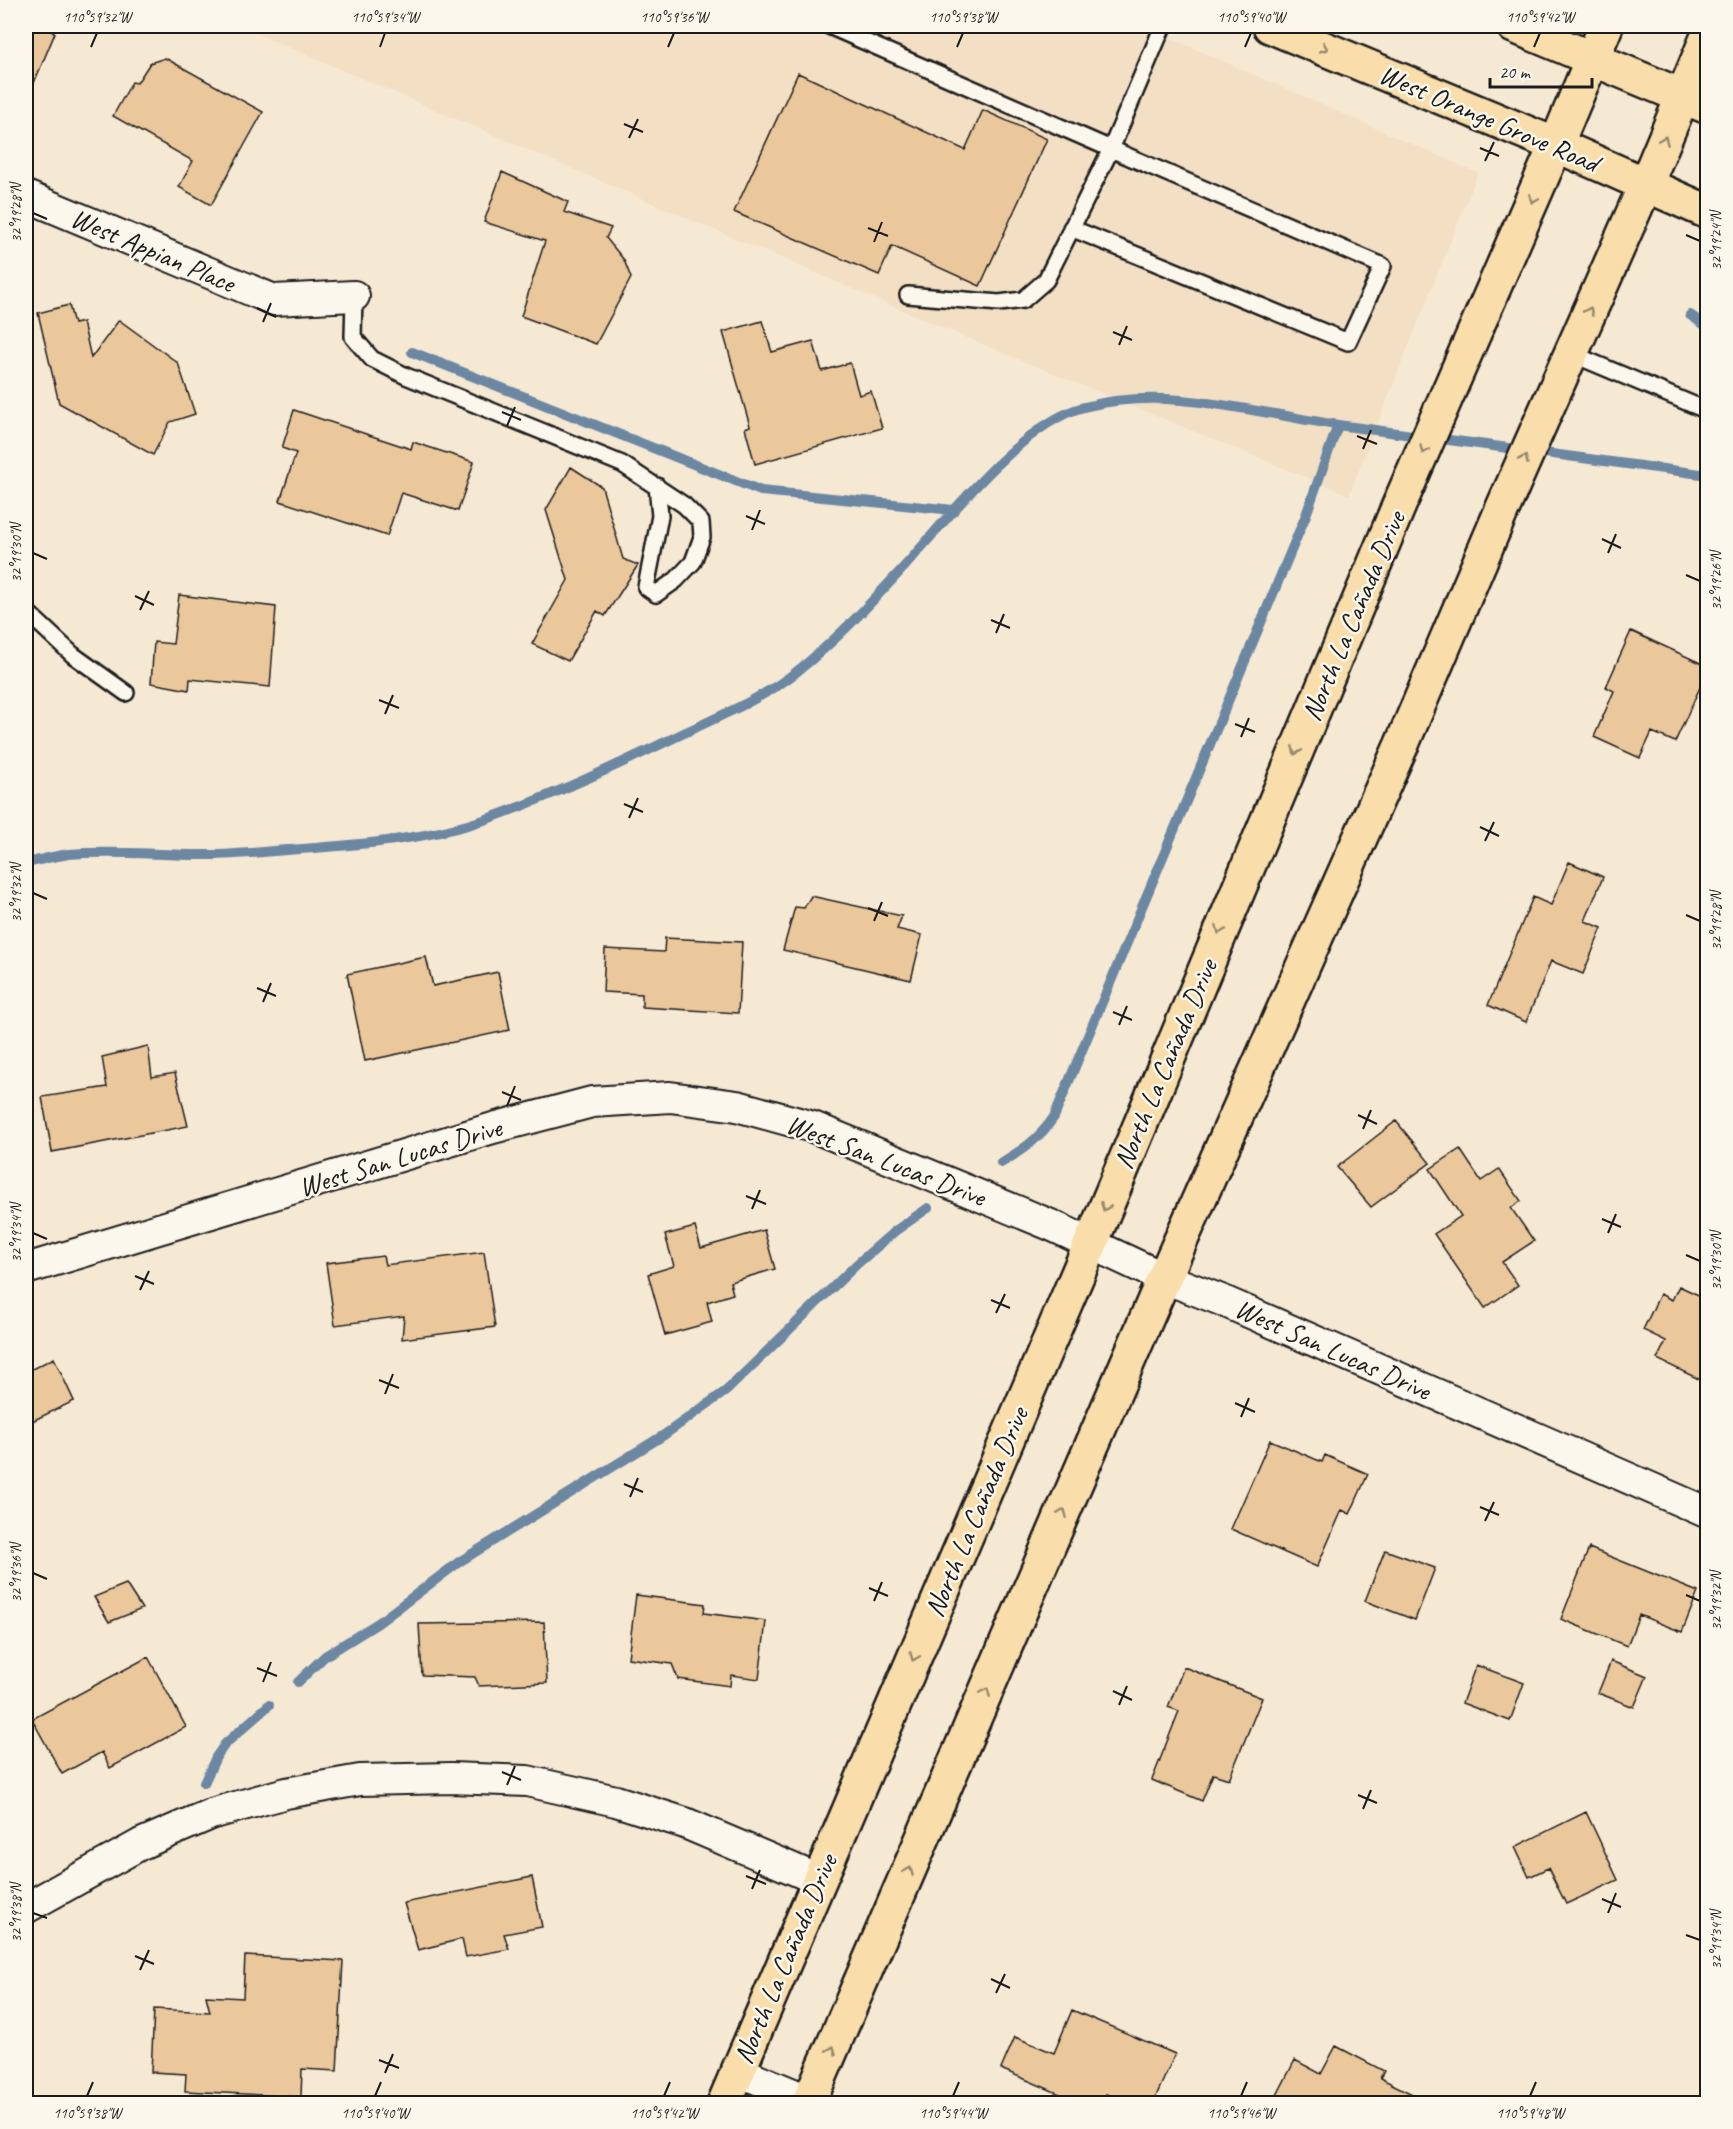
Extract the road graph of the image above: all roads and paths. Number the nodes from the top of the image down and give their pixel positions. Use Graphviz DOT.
graph roads {
  1 [pos="829,26"];
  2 [pos="1162,26"];
  3 [pos="1270,26"];
  4 [pos="1514,26"];
  5 [pos="1605,26"];
  6 [pos="1707,36"];
  7 [pos="1592,58"];
  8 [pos="1695,102"];
  9 [pos="1556,145"];
  10 [pos="1111,149"];
  11 [pos="1646,184"];
  12 [pos="26,196"];
  13 [pos="1707,212"];
  14 [pos="1071,228"];
  15 [pos="908,295"];
  16 [pos="354,296"];
  17 [pos="1570,353"];
  18 [pos="1707,411"];
  19 [pos="657,486"];
  20 [pos="26,611"];
  21 [pos="126,693"];
  22 [pos="1090,1243"];
  23 [pos="26,1269"];
  24 [pos="1164,1278"];
  25 [pos="1707,1513"];
  26 [pos="819,1880"];
  27 [pos="26,1908"];
  28 [pos="738,2071"];
  29 [pos="812,2102"];
  30 [pos="724,2103"];
  1 -- 10 [label="lane"];
  2 -- 10 [label="lane"];
  3 -- 9 [label="main road, West Orange Grove Road, one-way"];
  4 -- 7 [label="main road"];
  5 -- 7 [label="main road, North La Cañada Drive"];
  6 -- 8 [label="main road"];
  7 -- 8 [label="main road"];
  7 -- 9 [label="main road, North La Cañada Drive"];
  11 -- 8 [label="main road, one-way"];
  9 -- 11 [label="main road, West Orange Grove Road"];
  9 -- 22 [label="main road, North La Cañada Drive, one-way"];
  10 -- 14 [label="lane"];
  10 -- 14 [label="lane"];
  11 -- 13 [label="main road, West Orange Grove Road"];
  17 -- 11 [label="main road, one-way"];
  12 -- 16 [label="street, West Appian Place"];
  14 -- 15 [label="lane"];
  16 -- 19 [label="lane"];
  17 -- 18 [label="lane"];
  24 -- 17 [label="main road, one-way"];
  19 -- 19 [label="lane"];
  20 -- 21 [label="lane"];
  22 -- 23 [label="street, West San Lucas Drive"];
  22 -- 24 [label="street, West San Lucas Drive"];
  22 -- 26 [label="main road, North La Cañada Drive, one-way"];
  24 -- 25 [label="street, West San Lucas Drive"];
  29 -- 24 [label="main road, one-way"];
  26 -- 27 [label="street"];
  26 -- 28 [label="main road, North La Cañada Drive"];
  28 -- 29 [label="street"];
  28 -- 30 [label="main road, North La Cañada Drive"];
}
